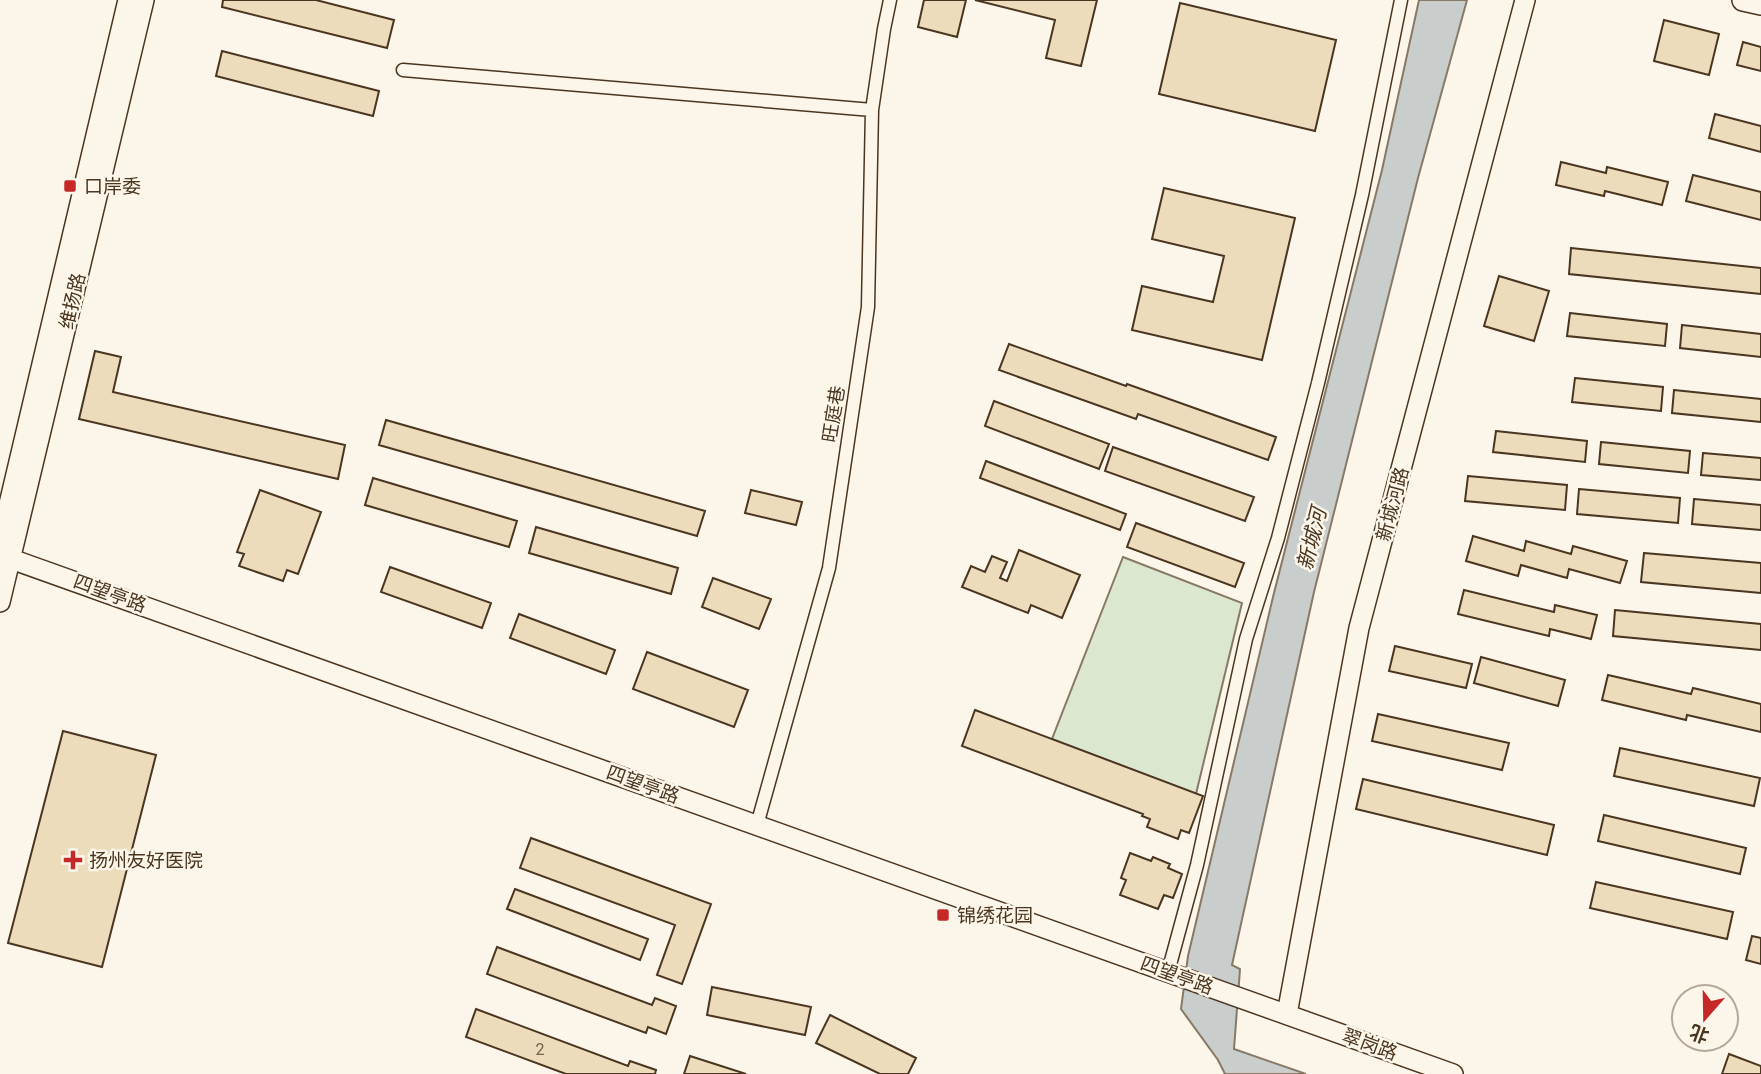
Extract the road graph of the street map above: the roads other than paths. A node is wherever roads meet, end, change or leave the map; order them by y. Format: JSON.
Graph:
{"nodes":[{"id":1,"x":128,"y":0,"type":"edge"},
{"id":2,"x":144,"y":0,"type":"edge"},
{"id":3,"x":890,"y":0,"type":"edge"},
{"id":4,"x":1402,"y":0,"type":"edge"},
{"id":5,"x":1525,"y":0,"type":"edge"},
{"id":6,"x":1743,"y":0,"type":"edge"},
{"id":7,"x":1761,"y":4,"type":"edge"},
{"id":8,"x":403,"y":70,"type":"dead end"},
{"id":9,"x":872,"y":110,"type":"junction"},
{"id":10,"x":4,"y":552,"type":"edge"},
{"id":11,"x":0,"y":602,"type":"edge"},
{"id":12,"x":757,"y":825,"type":"junction"},
{"id":13,"x":1176,"y":975,"type":"junction"},
{"id":14,"x":1287,"y":1014,"type":"junction"},
{"id":15,"x":1454,"y":1074,"type":"edge"}],
"edges":[{"from":1,"to":10,"type":"street","name":"维扬路"},
{"from":2,"to":10,"type":"street","name":"维扬路"},
{"from":3,"to":9,"type":"street","name":"旺庭巷"},
{"from":4,"to":13,"type":"street"},
{"from":5,"to":14,"type":"street","name":"新城河路"},
{"from":6,"to":7,"type":"main road"},
{"from":8,"to":9,"type":"street"},
{"from":9,"to":12,"type":"street","name":"旺庭巷"},
{"from":10,"to":11,"type":"street","name":"维扬路"},
{"from":10,"to":12,"type":"street","name":"四望亭路"},
{"from":12,"to":13,"type":"street","name":"四望亭路"},
{"from":13,"to":14,"type":"street","name":"四望亭路"},
{"from":14,"to":15,"type":"street","name":"翠岗路"}]}
